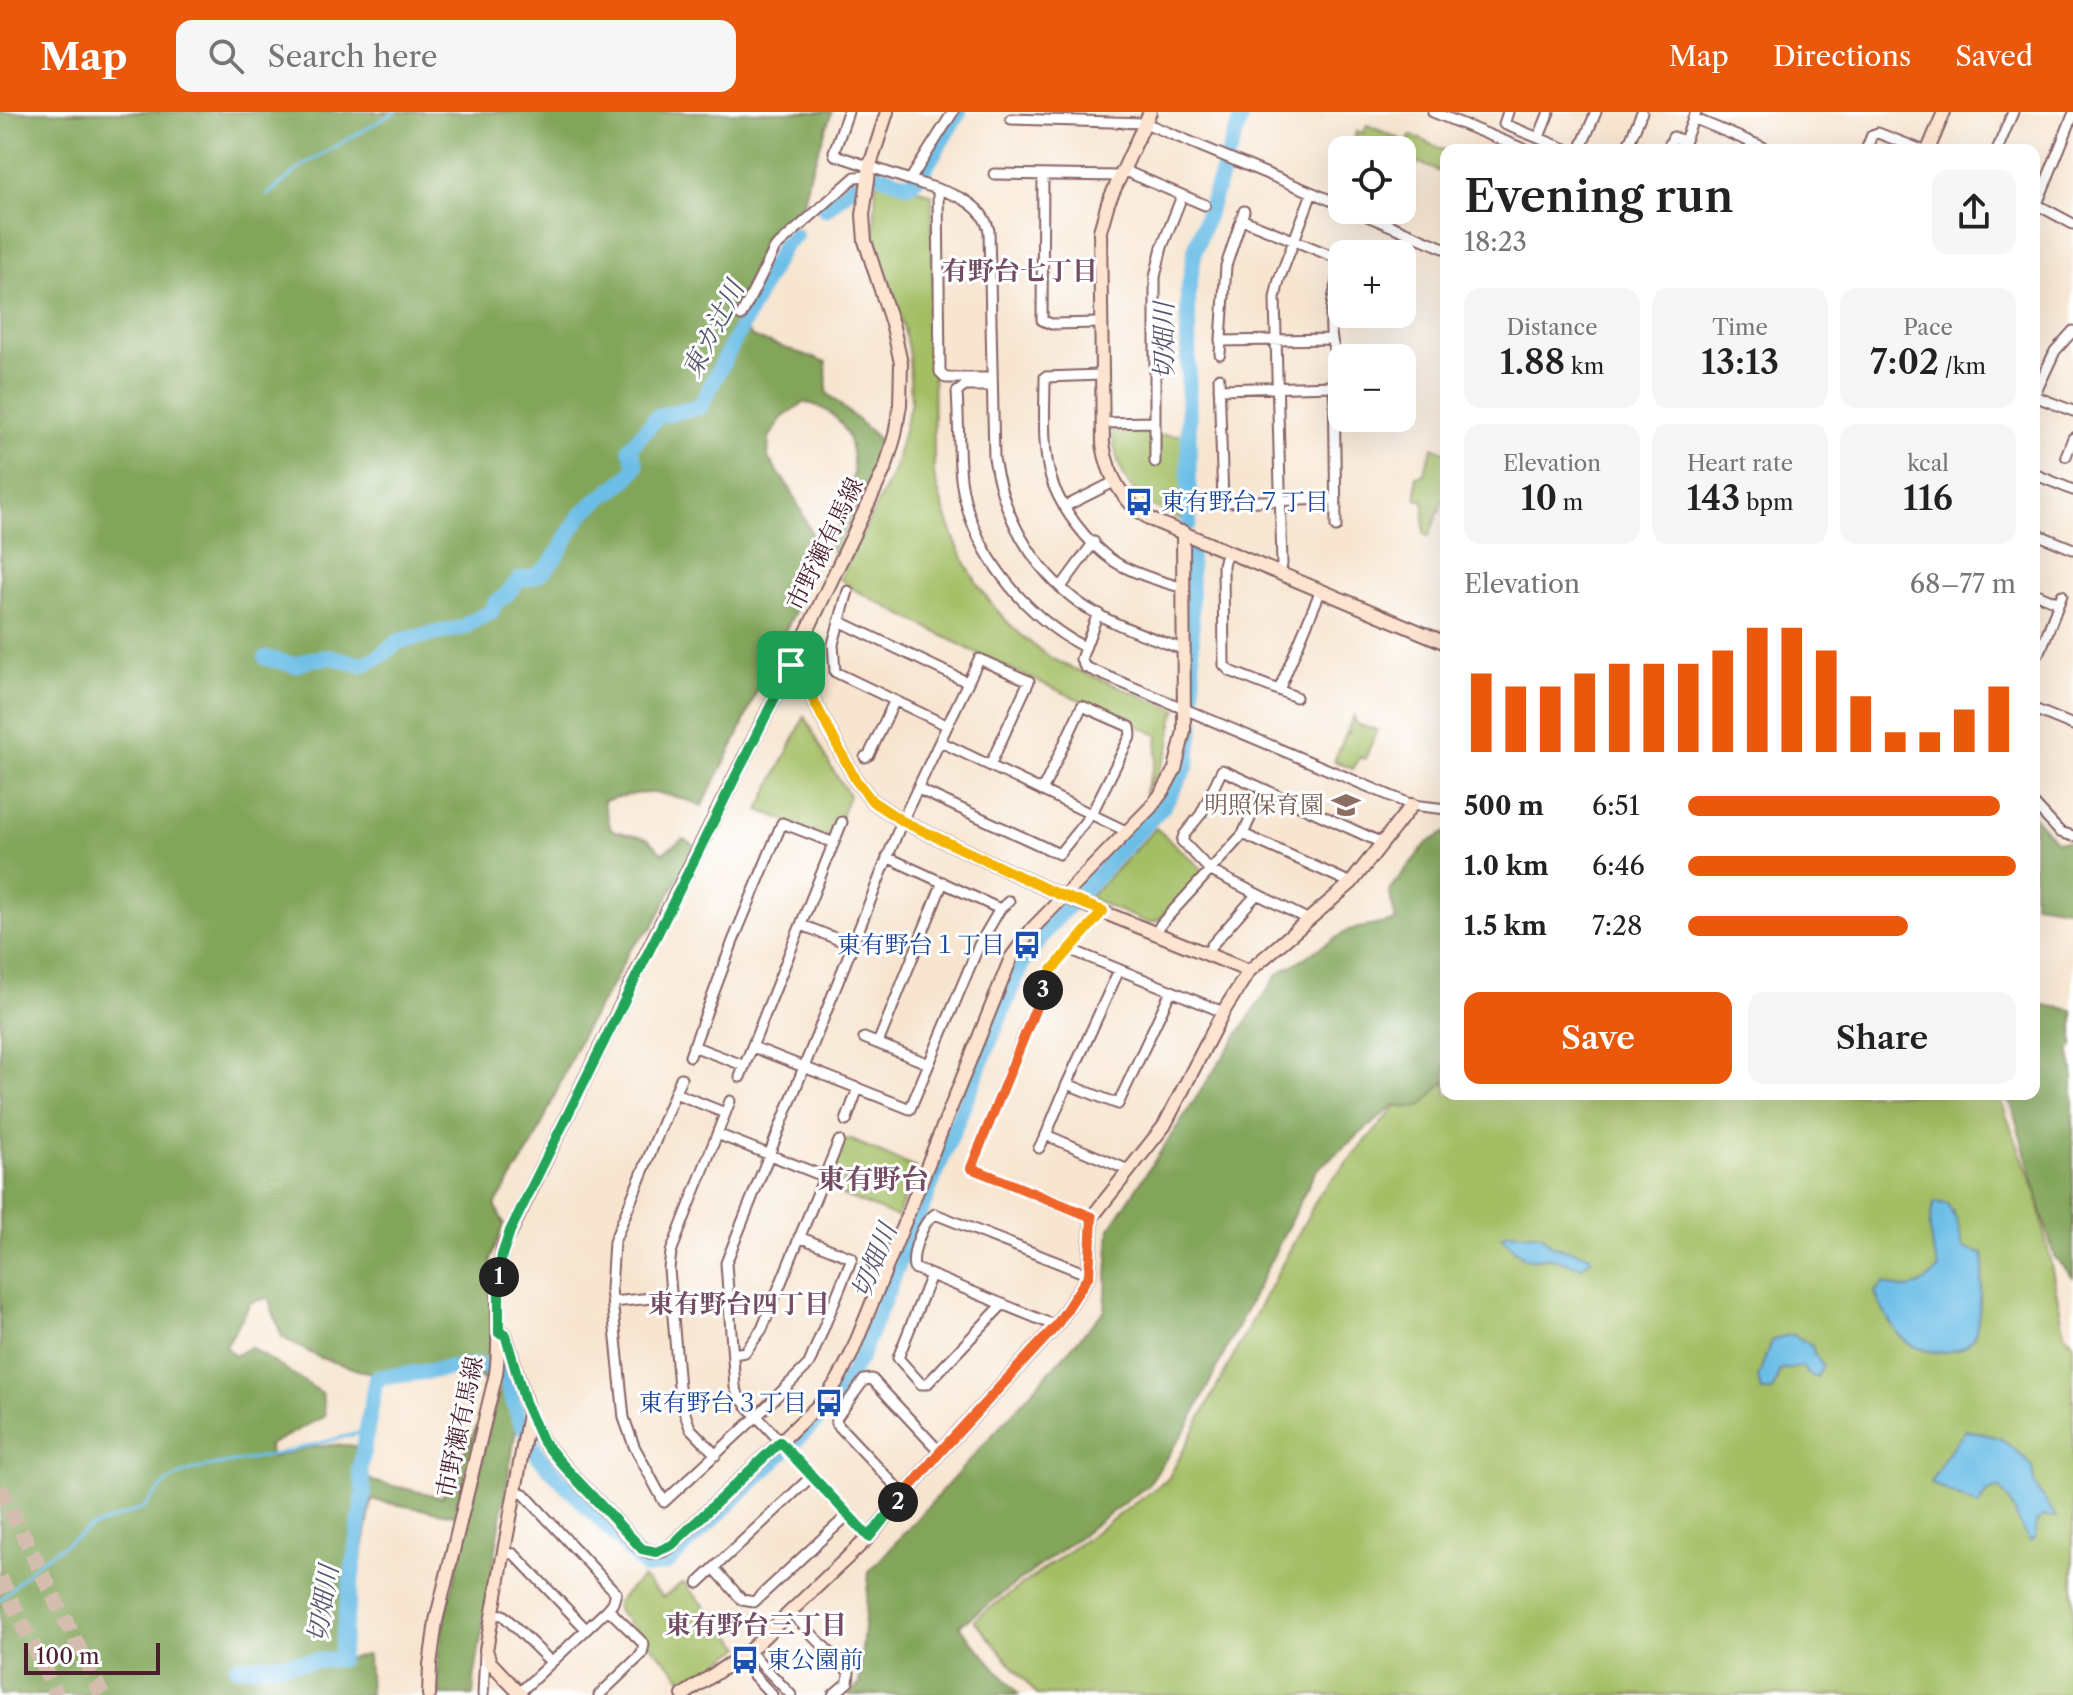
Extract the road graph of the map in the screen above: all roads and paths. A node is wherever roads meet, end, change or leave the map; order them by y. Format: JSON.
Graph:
{"nodes":[{"id":1,"x":848,"y":112,"type":"edge"},
{"id":2,"x":887,"y":112,"type":"edge"},
{"id":3,"x":953,"y":112,"type":"edge"},
{"id":4,"x":1433,"y":112,"type":"edge"},
{"id":5,"x":1508,"y":112,"type":"edge"},
{"id":6,"x":1549,"y":112,"type":"edge"},
{"id":7,"x":1596,"y":112,"type":"edge"},
{"id":8,"x":1642,"y":112,"type":"edge"},
{"id":9,"x":1944,"y":112,"type":"edge"},
{"id":10,"x":2013,"y":112,"type":"edge"},
{"id":11,"x":1695,"y":115,"type":"edge"},
{"id":12,"x":2073,"y":115,"type":"edge"},
{"id":13,"x":1029,"y":116,"type":"edge"},
{"id":14,"x":1147,"y":118,"type":"edge"},
{"id":15,"x":1011,"y":119,"type":"dead end"},
{"id":16,"x":1539,"y":137,"type":"junction"},
{"id":17,"x":1511,"y":144,"type":"edge"},
{"id":18,"x":1555,"y":144,"type":"edge"},
{"id":19,"x":1583,"y":144,"type":"edge"},
{"id":20,"x":1629,"y":144,"type":"edge"},
{"id":21,"x":1682,"y":144,"type":"edge"},
{"id":22,"x":1757,"y":144,"type":"edge"},
{"id":23,"x":1868,"y":144,"type":"edge"},
{"id":24,"x":1908,"y":144,"type":"edge"},
{"id":25,"x":1928,"y":144,"type":"edge"},
{"id":26,"x":2000,"y":144,"type":"edge"},
{"id":27,"x":868,"y":171,"type":"junction"},
{"id":28,"x":1122,"y":173,"type":"junction"},
{"id":29,"x":994,"y":174,"type":"dead end"},
{"id":30,"x":1043,"y":175,"type":"junction"},
{"id":31,"x":910,"y":180,"type":"junction"},
{"id":32,"x":938,"y":190,"type":"junction"},
{"id":33,"x":1312,"y":193,"type":"junction"},
{"id":34,"x":2040,"y":194,"type":"edge"},
{"id":35,"x":1182,"y":196,"type":"junction"},
{"id":36,"x":1328,"y":199,"type":"edge"},
{"id":37,"x":1205,"y":205,"type":"dead end"},
{"id":38,"x":2040,"y":206,"type":"edge"},
{"id":39,"x":1386,"y":224,"type":"edge"},
{"id":40,"x":2073,"y":224,"type":"edge"},
{"id":41,"x":1293,"y":240,"type":"junction"},
{"id":42,"x":1440,"y":246,"type":"edge"},
{"id":43,"x":1328,"y":250,"type":"edge"},
{"id":44,"x":741,"y":316,"type":"dead end"},
{"id":45,"x":1100,"y":323,"type":"junction"},
{"id":46,"x":1334,"y":328,"type":"edge"},
{"id":47,"x":2073,"y":331,"type":"edge"},
{"id":48,"x":1276,"y":340,"type":"junction"},
{"id":49,"x":1220,"y":341,"type":"junction"},
{"id":50,"x":1220,"y":354,"type":"dead end"},
{"id":51,"x":1101,"y":375,"type":"junction"},
{"id":52,"x":1219,"y":378,"type":"dead end"},
{"id":53,"x":992,"y":382,"type":"junction"},
{"id":54,"x":2040,"y":383,"type":"edge"},
{"id":55,"x":1277,"y":387,"type":"junction"},
{"id":56,"x":1219,"y":389,"type":"junction"},
{"id":57,"x":2040,"y":398,"type":"edge"},
{"id":58,"x":2073,"y":411,"type":"edge"},
{"id":59,"x":1155,"y":422,"type":"junction"},
{"id":60,"x":1102,"y":423,"type":"junction"},
{"id":61,"x":2073,"y":438,"type":"edge"},
{"id":62,"x":2066,"y":456,"type":"dead end"},
{"id":63,"x":1155,"y":462,"type":"dead end"},
{"id":64,"x":2040,"y":476,"type":"edge"},
{"id":65,"x":1114,"y":482,"type":"junction"},
{"id":66,"x":2073,"y":490,"type":"edge"},
{"id":67,"x":1336,"y":499,"type":"junction"},
{"id":68,"x":1280,"y":500,"type":"junction"},
{"id":69,"x":1064,"y":507,"type":"junction"},
{"id":70,"x":1336,"y":527,"type":"dead end"},
{"id":71,"x":1183,"y":532,"type":"junction"},
{"id":72,"x":2040,"y":535,"type":"edge"},
{"id":73,"x":1094,"y":542,"type":"junction"},
{"id":74,"x":2073,"y":549,"type":"edge"},
{"id":75,"x":1227,"y":550,"type":"junction"},
{"id":76,"x":1280,"y":573,"type":"junction"},
{"id":77,"x":1061,"y":587,"type":"junction"},
{"id":78,"x":1184,"y":588,"type":"junction"},
{"id":79,"x":1321,"y":590,"type":"junction"},
{"id":80,"x":848,"y":591,"type":"dead end"},
{"id":81,"x":2040,"y":594,"type":"edge"},
{"id":82,"x":1098,"y":613,"type":"junction"},
{"id":83,"x":839,"y":621,"type":"junction"},
{"id":84,"x":1440,"y":640,"type":"edge"},
{"id":85,"x":1084,"y":647,"type":"junction"},
{"id":86,"x":1185,"y":650,"type":"junction"},
{"id":87,"x":2041,"y":653,"type":"edge"},
{"id":88,"x":791,"y":665,"type":"junction"},
{"id":89,"x":967,"y":682,"type":"junction"},
{"id":90,"x":1279,"y":690,"type":"junction"},
{"id":91,"x":1296,"y":697,"type":"dead end"},
{"id":92,"x":894,"y":702,"type":"junction"},
{"id":93,"x":1186,"y":708,"type":"junction"},
{"id":94,"x":2040,"y":711,"type":"edge"},
{"id":95,"x":946,"y":725,"type":"junction"},
{"id":96,"x":2073,"y":725,"type":"edge"},
{"id":97,"x":941,"y":742,"type":"junction"},
{"id":98,"x":865,"y":757,"type":"dead end"},
{"id":99,"x":990,"y":765,"type":"junction"},
{"id":100,"x":918,"y":789,"type":"junction"},
{"id":101,"x":1263,"y":790,"type":"junction"},
{"id":102,"x":1042,"y":791,"type":"junction"},
{"id":103,"x":1412,"y":805,"type":"junction"},
{"id":104,"x":1440,"y":808,"type":"edge"},
{"id":105,"x":2040,"y":810,"type":"edge"},
{"id":106,"x":1092,"y":813,"type":"junction"},
{"id":107,"x":902,"y":821,"type":"junction"},
{"id":108,"x":842,"y":822,"type":"dead end"},
{"id":109,"x":1128,"y":832,"type":"junction"},
{"id":110,"x":1243,"y":834,"type":"junction"},
{"id":111,"x":2073,"y":836,"type":"edge"},
{"id":112,"x":834,"y":843,"type":"junction"},
{"id":113,"x":1382,"y":843,"type":"junction"},
{"id":114,"x":887,"y":857,"type":"junction"},
{"id":115,"x":1211,"y":871,"type":"junction"},
{"id":116,"x":943,"y":882,"type":"junction"},
{"id":117,"x":1351,"y":883,"type":"junction"},
{"id":118,"x":1257,"y":894,"type":"junction"},
{"id":119,"x":1064,"y":896,"type":"junction"},
{"id":120,"x":1009,"y":901,"type":"dead end"},
{"id":121,"x":1000,"y":909,"type":"junction"},
{"id":122,"x":1103,"y":911,"type":"junction"},
{"id":123,"x":1309,"y":920,"type":"junction"},
{"id":124,"x":802,"y":925,"type":"junction"},
{"id":125,"x":1156,"y":933,"type":"junction"},
{"id":126,"x":852,"y":945,"type":"junction"},
{"id":127,"x":1069,"y":949,"type":"junction"},
{"id":128,"x":1207,"y":954,"type":"junction"},
{"id":129,"x":1119,"y":970,"type":"junction"},
{"id":130,"x":1249,"y":971,"type":"junction"},
{"id":131,"x":1171,"y":991,"type":"junction"},
{"id":132,"x":1223,"y":1012,"type":"junction"},
{"id":133,"x":864,"y":1038,"type":"dead end"},
{"id":134,"x":878,"y":1043,"type":"junction"},
{"id":135,"x":693,"y":1046,"type":"junction"},
{"id":136,"x":753,"y":1047,"type":"junction"},
{"id":137,"x":690,"y":1056,"type":"dead end"},
{"id":138,"x":929,"y":1064,"type":"junction"},
{"id":139,"x":745,"y":1066,"type":"junction"},
{"id":140,"x":804,"y":1066,"type":"junction"},
{"id":141,"x":740,"y":1077,"type":"dead end"},
{"id":142,"x":681,"y":1078,"type":"dead end"},
{"id":143,"x":1067,"y":1084,"type":"junction"},
{"id":144,"x":858,"y":1088,"type":"junction"},
{"id":145,"x":675,"y":1093,"type":"junction"},
{"id":146,"x":730,"y":1101,"type":"dead end"},
{"id":147,"x":725,"y":1113,"type":"junction"},
{"id":148,"x":846,"y":1121,"type":"dead end"},
{"id":149,"x":717,"y":1134,"type":"junction"},
{"id":150,"x":1046,"y":1135,"type":"junction"},
{"id":151,"x":839,"y":1141,"type":"dead end"},
{"id":152,"x":1039,"y":1148,"type":"dead end"},
{"id":153,"x":769,"y":1155,"type":"junction"},
{"id":154,"x":1128,"y":1170,"type":"junction"},
{"id":155,"x":823,"y":1176,"type":"junction"},
{"id":156,"x":1092,"y":1217,"type":"junction"},
{"id":157,"x":799,"y":1237,"type":"junction"},
{"id":158,"x":931,"y":1275,"type":"junction"},
{"id":159,"x":1089,"y":1275,"type":"junction"},
{"id":160,"x":671,"y":1296,"type":"junction"},
{"id":161,"x":613,"y":1302,"type":"junction"},
{"id":162,"x":1003,"y":1304,"type":"junction"},
{"id":163,"x":1056,"y":1326,"type":"junction"},
{"id":164,"x":499,"y":1333,"type":"junction"},
{"id":165,"x":733,"y":1354,"type":"junction"},
{"id":166,"x":529,"y":1415,"type":"junction"},
{"id":167,"x":756,"y":1417,"type":"junction"},
{"id":168,"x":780,"y":1442,"type":"junction"},
{"id":169,"x":940,"y":1452,"type":"junction"},
{"id":170,"x":716,"y":1455,"type":"junction"},
{"id":171,"x":812,"y":1476,"type":"junction"},
{"id":172,"x":515,"y":1491,"type":"junction"},
{"id":173,"x":904,"y":1495,"type":"junction"},
{"id":174,"x":849,"y":1514,"type":"junction"},
{"id":175,"x":869,"y":1537,"type":"junction"},
{"id":176,"x":504,"y":1553,"type":"junction"},
{"id":177,"x":714,"y":1568,"type":"junction"},
{"id":178,"x":698,"y":1583,"type":"dead end"},
{"id":179,"x":608,"y":1609,"type":"junction"},
{"id":180,"x":791,"y":1613,"type":"junction"},
{"id":181,"x":492,"y":1614,"type":"junction"},
{"id":182,"x":586,"y":1629,"type":"junction"},
{"id":183,"x":486,"y":1650,"type":"junction"},
{"id":184,"x":744,"y":1654,"type":"junction"},
{"id":185,"x":551,"y":1662,"type":"junction"},
{"id":186,"x":689,"y":1693,"type":"edge"},
{"id":187,"x":520,"y":1694,"type":"edge"},
{"id":188,"x":429,"y":1695,"type":"edge"},
{"id":189,"x":483,"y":1695,"type":"edge"},
{"id":190,"x":599,"y":1695,"type":"edge"},
{"id":191,"x":772,"y":1695,"type":"edge"},
{"id":192,"x":791,"y":1695,"type":"edge"},
{"id":193,"x":833,"y":1695,"type":"edge"}],
"edges":[{"from":1,"to":27,"type":"street"},
{"from":2,"to":27,"type":"street","name":"市野瀬有馬線"},
{"from":3,"to":31,"type":"street"},
{"from":4,"to":17,"type":"street"},
{"from":5,"to":16,"type":"street"},
{"from":6,"to":16,"type":"street"},
{"from":7,"to":19,"type":"street"},
{"from":8,"to":20,"type":"street"},
{"from":9,"to":25,"type":"street"},
{"from":10,"to":26,"type":"street"},
{"from":11,"to":21,"type":"street"},
{"from":11,"to":22,"type":"street"},
{"from":12,"to":34,"type":"street"},
{"from":13,"to":14,"type":"street"},
{"from":13,"to":15,"type":"street"},
{"from":14,"to":28,"type":"street"},
{"from":14,"to":33,"type":"street"},
{"from":16,"to":18,"type":"street"},
{"from":23,"to":24,"type":"street"},
{"from":27,"to":31,"type":"street"},
{"from":27,"to":44,"type":"street"},
{"from":27,"to":88,"type":"street","name":"市野瀬有馬線"},
{"from":28,"to":30,"type":"street"},
{"from":28,"to":35,"type":"street"},
{"from":28,"to":45,"type":"street"},
{"from":29,"to":30,"type":"street"},
{"from":30,"to":45,"type":"street"},
{"from":31,"to":32,"type":"street"},
{"from":32,"to":53,"type":"street"},
{"from":32,"to":53,"type":"street"},
{"from":33,"to":36,"type":"street"},
{"from":33,"to":41,"type":"street"},
{"from":35,"to":37,"type":"street"},
{"from":35,"to":59,"type":"street"},
{"from":38,"to":40,"type":"street"},
{"from":39,"to":42,"type":"street"},
{"from":41,"to":43,"type":"street"},
{"from":41,"to":48,"type":"street"},
{"from":41,"to":49,"type":"street"},
{"from":45,"to":51,"type":"street"},
{"from":46,"to":48,"type":"street"},
{"from":47,"to":54,"type":"street"},
{"from":48,"to":49,"type":"street"},
{"from":48,"to":55,"type":"street"},
{"from":49,"to":50,"type":"street"},
{"from":51,"to":60,"type":"street"},
{"from":51,"to":69,"type":"street"},
{"from":52,"to":56,"type":"street"},
{"from":53,"to":77,"type":"street"},
{"from":53,"to":85,"type":"street"},
{"from":55,"to":56,"type":"street"},
{"from":55,"to":67,"type":"street"},
{"from":55,"to":68,"type":"street"},
{"from":56,"to":68,"type":"street"},
{"from":57,"to":58,"type":"street"},
{"from":59,"to":60,"type":"street"},
{"from":59,"to":63,"type":"street"},
{"from":60,"to":65,"type":"street"},
{"from":61,"to":62,"type":"street"},
{"from":64,"to":66,"type":"street"},
{"from":65,"to":69,"type":"street"},
{"from":65,"to":71,"type":"street"},
{"from":67,"to":68,"type":"street"},
{"from":67,"to":70,"type":"street"},
{"from":68,"to":76,"type":"street"},
{"from":69,"to":73,"type":"street"},
{"from":71,"to":75,"type":"street"},
{"from":71,"to":78,"type":"street"},
{"from":72,"to":74,"type":"street"},
{"from":73,"to":77,"type":"street"},
{"from":73,"to":78,"type":"street"},
{"from":75,"to":76,"type":"street"},
{"from":75,"to":90,"type":"street"},
{"from":76,"to":79,"type":"street"},
{"from":77,"to":82,"type":"street"},
{"from":78,"to":86,"type":"street"},
{"from":79,"to":84,"type":"street"},
{"from":79,"to":90,"type":"street"},
{"from":80,"to":83,"type":"street"},
{"from":81,"to":87,"type":"street"},
{"from":82,"to":85,"type":"street"},
{"from":82,"to":86,"type":"street"},
{"from":83,"to":89,"type":"street"},
{"from":83,"to":92,"type":"street"},
{"from":85,"to":93,"type":"street"},
{"from":86,"to":93,"type":"street"},
{"from":88,"to":107,"type":"street"},
{"from":88,"to":164,"type":"street","name":"市野瀬有馬線"},
{"from":89,"to":95,"type":"street"},
{"from":89,"to":99,"type":"street"},
{"from":90,"to":91,"type":"street"},
{"from":92,"to":95,"type":"street"},
{"from":92,"to":98,"type":"street"},
{"from":93,"to":103,"type":"street"},
{"from":93,"to":109,"type":"street"},
{"from":94,"to":96,"type":"street"},
{"from":95,"to":97,"type":"street"},
{"from":97,"to":99,"type":"street"},
{"from":97,"to":100,"type":"street"},
{"from":99,"to":102,"type":"street"},
{"from":100,"to":106,"type":"street"},
{"from":100,"to":107,"type":"street"},
{"from":101,"to":110,"type":"street"},
{"from":101,"to":113,"type":"street"},
{"from":101,"to":115,"type":"street"},
{"from":102,"to":106,"type":"street"},
{"from":102,"to":106,"type":"street"},
{"from":103,"to":104,"type":"street"},
{"from":103,"to":113,"type":"street"},
{"from":105,"to":111,"type":"street"},
{"from":106,"to":109,"type":"street"},
{"from":107,"to":114,"type":"street"},
{"from":107,"to":119,"type":"street"},
{"from":108,"to":112,"type":"street"},
{"from":109,"to":119,"type":"street"},
{"from":110,"to":115,"type":"street"},
{"from":110,"to":117,"type":"street"},
{"from":112,"to":124,"type":"street"},
{"from":112,"to":135,"type":"street"},
{"from":113,"to":117,"type":"street"},
{"from":114,"to":116,"type":"street"},
{"from":114,"to":126,"type":"street"},
{"from":115,"to":118,"type":"street"},
{"from":115,"to":125,"type":"street"},
{"from":116,"to":121,"type":"street"},
{"from":116,"to":134,"type":"street"},
{"from":117,"to":123,"type":"street"},
{"from":118,"to":123,"type":"street"},
{"from":118,"to":128,"type":"street"},
{"from":119,"to":122,"type":"street"},
{"from":119,"to":168,"type":"street"},
{"from":120,"to":121,"type":"street"},
{"from":121,"to":138,"type":"street"},
{"from":122,"to":125,"type":"street"},
{"from":122,"to":127,"type":"street"},
{"from":123,"to":130,"type":"street"},
{"from":124,"to":126,"type":"street"},
{"from":124,"to":136,"type":"street"},
{"from":125,"to":128,"type":"street"},
{"from":126,"to":140,"type":"street"},
{"from":127,"to":129,"type":"street"},
{"from":127,"to":156,"type":"street"},
{"from":128,"to":130,"type":"street"},
{"from":129,"to":131,"type":"street"},
{"from":129,"to":143,"type":"street"},
{"from":130,"to":132,"type":"street"},
{"from":131,"to":132,"type":"street"},
{"from":131,"to":143,"type":"street"},
{"from":132,"to":154,"type":"street"},
{"from":133,"to":134,"type":"street"},
{"from":134,"to":138,"type":"street"},
{"from":135,"to":137,"type":"street"},
{"from":135,"to":139,"type":"street"},
{"from":136,"to":139,"type":"street"},
{"from":136,"to":140,"type":"street"},
{"from":138,"to":144,"type":"street"},
{"from":139,"to":141,"type":"street"},
{"from":140,"to":144,"type":"street"},
{"from":140,"to":153,"type":"street"},
{"from":142,"to":145,"type":"street"},
{"from":143,"to":150,"type":"street"},
{"from":144,"to":148,"type":"street"},
{"from":145,"to":147,"type":"street"},
{"from":145,"to":161,"type":"street"},
{"from":146,"to":147,"type":"street"},
{"from":147,"to":149,"type":"street"},
{"from":149,"to":153,"type":"street"},
{"from":149,"to":160,"type":"street"},
{"from":150,"to":152,"type":"street"},
{"from":150,"to":154,"type":"street"},
{"from":151,"to":155,"type":"street"},
{"from":153,"to":155,"type":"street"},
{"from":153,"to":165,"type":"street"},
{"from":154,"to":156,"type":"street"},
{"from":155,"to":157,"type":"street"},
{"from":156,"to":159,"type":"street"},
{"from":157,"to":165,"type":"street"},
{"from":157,"to":167,"type":"street"},
{"from":158,"to":159,"type":"street"},
{"from":158,"to":162,"type":"street"},
{"from":158,"to":162,"type":"street"},
{"from":159,"to":163,"type":"street"},
{"from":160,"to":161,"type":"street"},
{"from":160,"to":170,"type":"street"},
{"from":161,"to":170,"type":"street"},
{"from":162,"to":163,"type":"street"},
{"from":163,"to":169,"type":"street"},
{"from":164,"to":166,"type":"street"},
{"from":164,"to":188,"type":"street","name":"市野瀬有馬線"},
{"from":165,"to":167,"type":"street"},
{"from":166,"to":168,"type":"street"},
{"from":166,"to":172,"type":"street"},
{"from":167,"to":168,"type":"street"},
{"from":167,"to":170,"type":"street"},
{"from":168,"to":171,"type":"street"},
{"from":169,"to":173,"type":"street"},
{"from":169,"to":173,"type":"street"},
{"from":171,"to":174,"type":"street"},
{"from":171,"to":177,"type":"street"},
{"from":172,"to":176,"type":"street"},
{"from":172,"to":179,"type":"street"},
{"from":173,"to":175,"type":"street"},
{"from":174,"to":175,"type":"street"},
{"from":174,"to":177,"type":"street"},
{"from":175,"to":180,"type":"street"},
{"from":176,"to":181,"type":"street"},
{"from":176,"to":182,"type":"street"},
{"from":177,"to":178,"type":"street"},
{"from":179,"to":182,"type":"street"},
{"from":179,"to":190,"type":"street"},
{"from":180,"to":184,"type":"street"},
{"from":180,"to":193,"type":"street"},
{"from":181,"to":183,"type":"street"},
{"from":181,"to":185,"type":"street"},
{"from":182,"to":185,"type":"street"},
{"from":183,"to":187,"type":"street"},
{"from":183,"to":189,"type":"street"},
{"from":184,"to":186,"type":"street"},
{"from":184,"to":191,"type":"street"},
{"from":184,"to":192,"type":"street"},
{"from":185,"to":187,"type":"street"}]}
